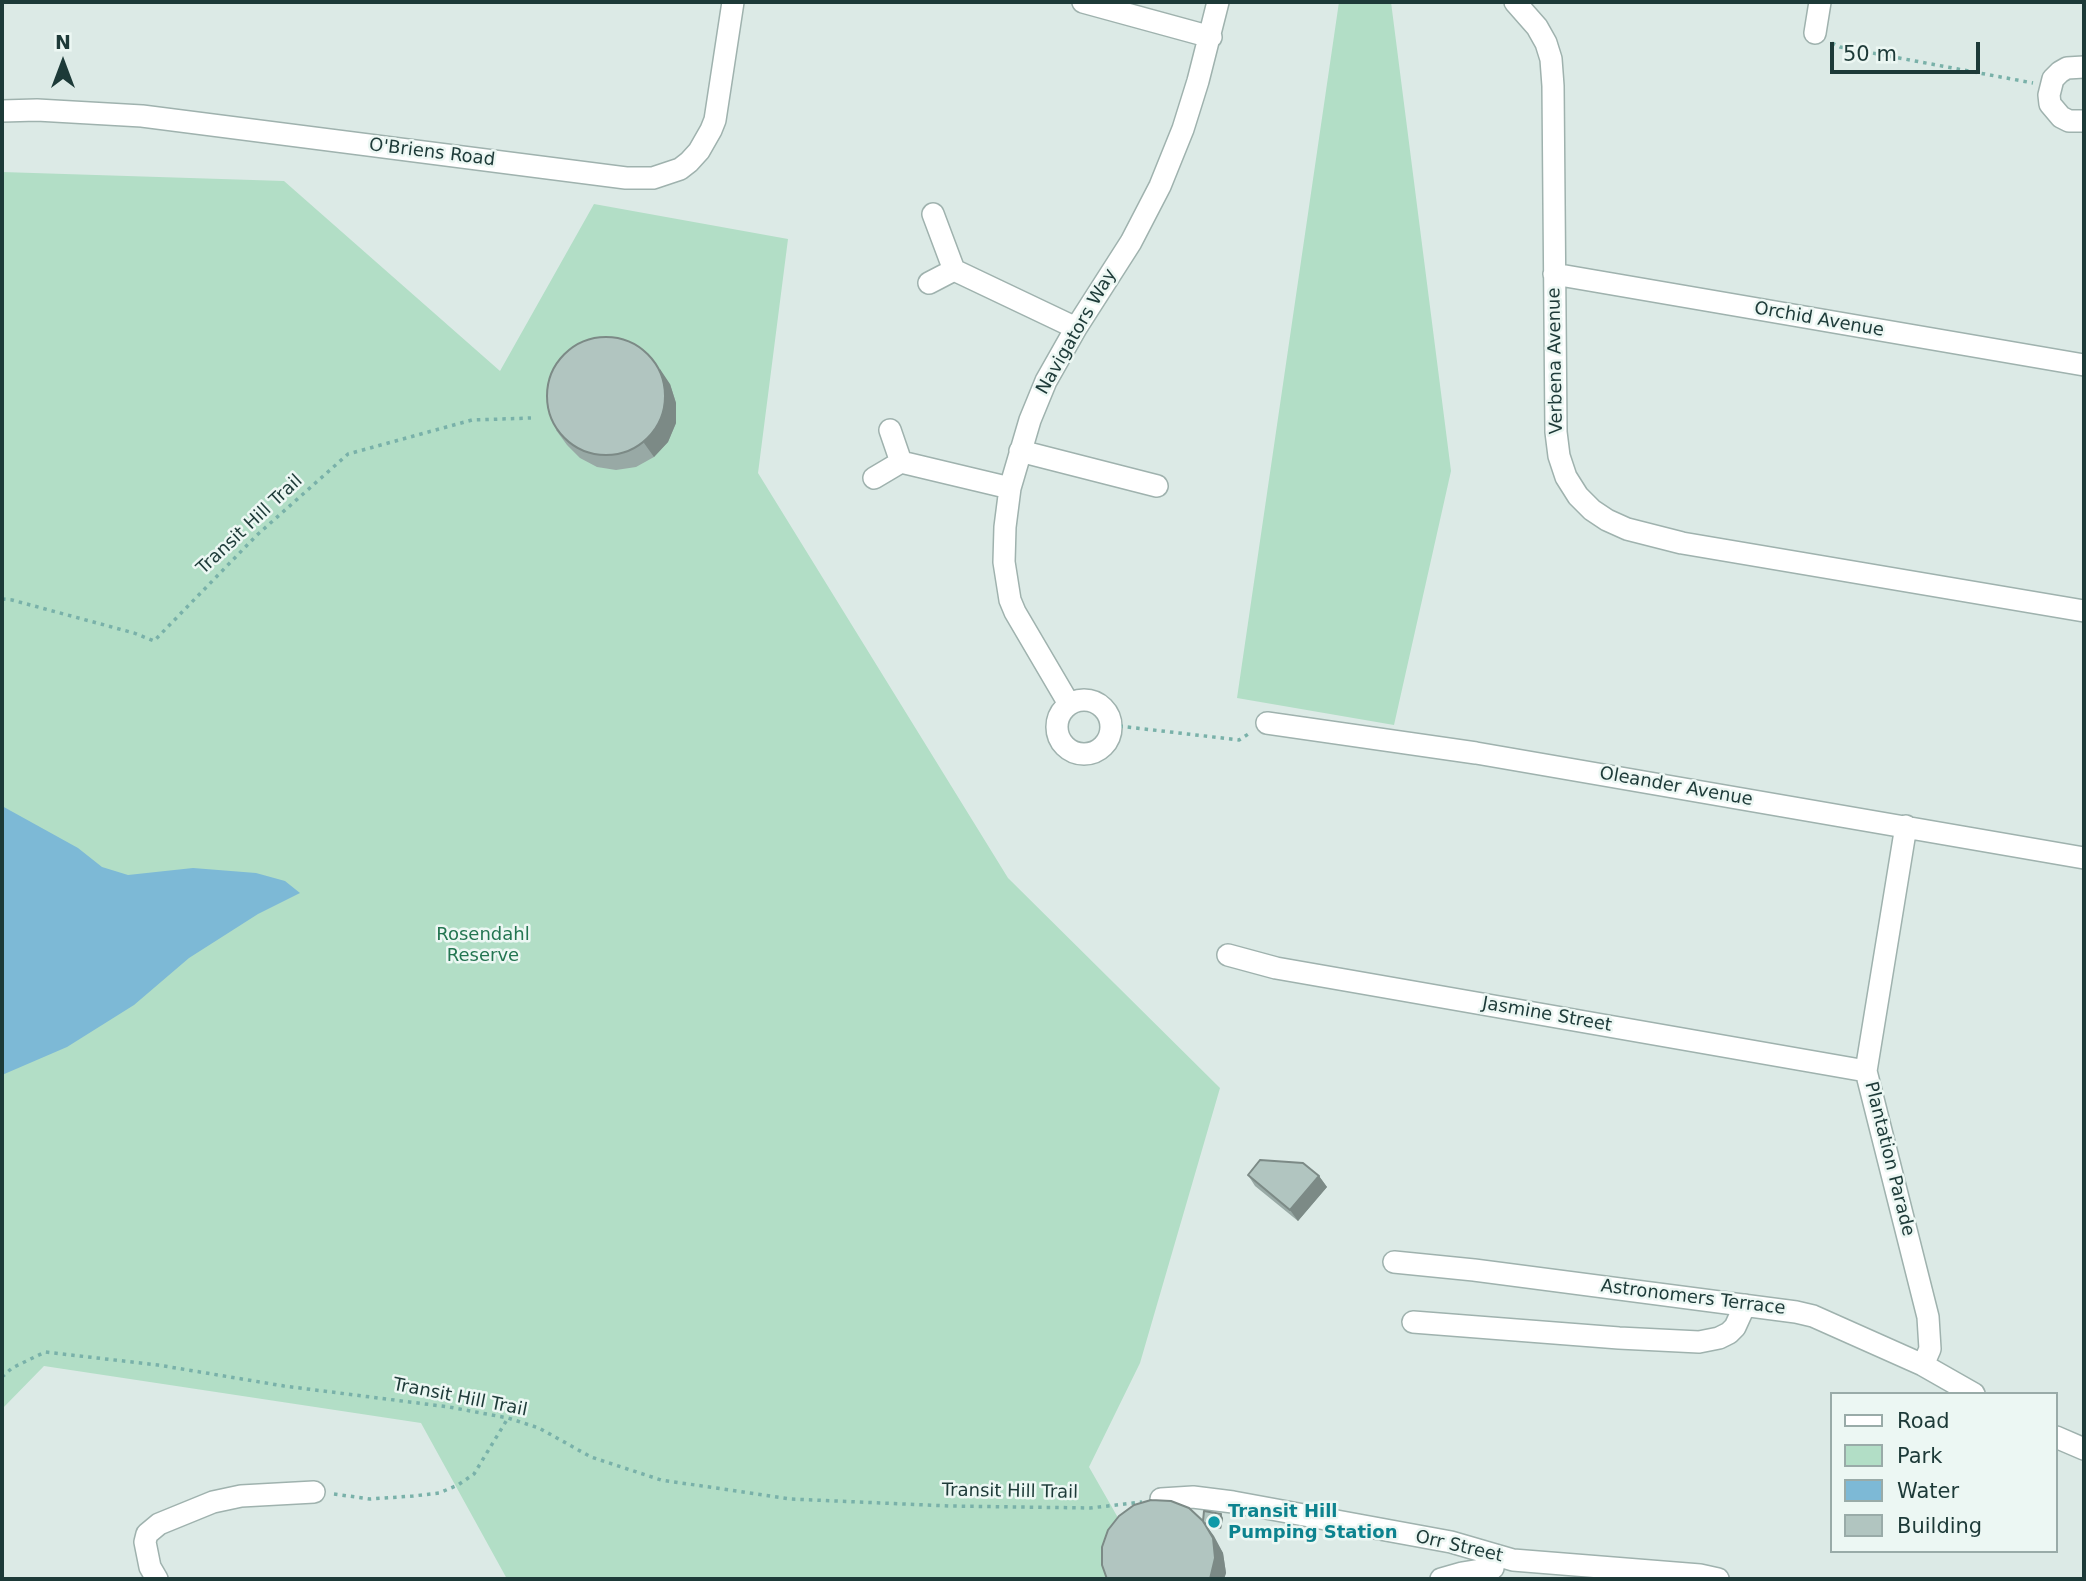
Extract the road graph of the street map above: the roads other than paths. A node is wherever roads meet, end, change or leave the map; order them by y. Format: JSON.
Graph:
{"nodes":[{"id":1,"x":733,"y":2,"type":"edge"},
{"id":2,"x":1083,"y":2,"type":"edge"},
{"id":3,"x":1218,"y":2,"type":"edge"},
{"id":4,"x":1515,"y":2,"type":"edge"},
{"id":5,"x":1820,"y":2,"type":"edge"},
{"id":6,"x":1815,"y":33,"type":"road end"},
{"id":7,"x":1211,"y":37,"type":"junction"},
{"id":8,"x":2084,"y":67,"type":"edge"},
{"id":9,"x":2,"y":111,"type":"edge"},
{"id":10,"x":2084,"y":121,"type":"edge"},
{"id":11,"x":933,"y":214,"type":"dead end"},
{"id":12,"x":954,"y":270,"type":"junction"},
{"id":13,"x":1554,"y":274,"type":"junction"},
{"id":14,"x":929,"y":283,"type":"dead end"},
{"id":15,"x":1076,"y":328,"type":"junction"},
{"id":16,"x":2084,"y":365,"type":"edge"},
{"id":17,"x":890,"y":430,"type":"dead end"},
{"id":18,"x":1020,"y":451,"type":"junction"},
{"id":19,"x":901,"y":462,"type":"junction"},
{"id":20,"x":874,"y":478,"type":"dead end"},
{"id":21,"x":1157,"y":486,"type":"dead end"},
{"id":22,"x":1010,"y":488,"type":"junction"},
{"id":23,"x":2084,"y":611,"type":"edge"},
{"id":24,"x":1069,"y":704,"type":"junction"},
{"id":25,"x":1267,"y":723,"type":"road end"},
{"id":26,"x":1906,"y":826,"type":"junction"},
{"id":27,"x":2084,"y":858,"type":"edge"},
{"id":28,"x":1228,"y":955,"type":"dead end"},
{"id":29,"x":1866,"y":1070,"type":"junction"},
{"id":30,"x":1394,"y":1262,"type":"dead end"},
{"id":31,"x":1745,"y":1305,"type":"junction"},
{"id":32,"x":1413,"y":1322,"type":"dead end"},
{"id":33,"x":1923,"y":1365,"type":"junction"},
{"id":34,"x":1970,"y":1392,"type":"edge"},
{"id":35,"x":2058,"y":1438,"type":"edge"},
{"id":36,"x":2084,"y":1449,"type":"edge"},
{"id":37,"x":314,"y":1492,"type":"road end"},
{"id":38,"x":1161,"y":1499,"type":"edge"},
{"id":39,"x":1490,"y":1567,"type":"edge"},
{"id":40,"x":157,"y":1579,"type":"edge"},
{"id":41,"x":1441,"y":1579,"type":"edge"},
{"id":42,"x":1718,"y":1579,"type":"edge"}],
"edges":[{"from":1,"to":9,"type":"street","name":"O'Briens Road"},
{"from":2,"to":7,"type":"street"},
{"from":3,"to":7,"type":"street","name":"Navigators Way"},
{"from":4,"to":13,"type":"street","name":"Verbena Avenue"},
{"from":5,"to":6,"type":"street"},
{"from":7,"to":15,"type":"street","name":"Navigators Way"},
{"from":8,"to":10,"type":"street"},
{"from":11,"to":12,"type":"street"},
{"from":12,"to":14,"type":"street"},
{"from":12,"to":15,"type":"street"},
{"from":13,"to":16,"type":"street","name":"Orchid Avenue"},
{"from":13,"to":23,"type":"street","name":"Verbena Avenue"},
{"from":15,"to":18,"type":"street","name":"Navigators Way"},
{"from":17,"to":19,"type":"street"},
{"from":18,"to":21,"type":"street"},
{"from":18,"to":22,"type":"street","name":"Navigators Way"},
{"from":19,"to":20,"type":"street"},
{"from":19,"to":22,"type":"street"},
{"from":22,"to":24,"type":"street","name":"Navigators Way"},
{"from":24,"to":24,"type":"street"},
{"from":25,"to":26,"type":"street","name":"Oleander Avenue"},
{"from":26,"to":27,"type":"street","name":"Oleander Avenue"},
{"from":26,"to":29,"type":"street","name":"Plantation Parade"},
{"from":28,"to":29,"type":"street","name":"Jasmine Street"},
{"from":29,"to":33,"type":"street","name":"Plantation Parade"},
{"from":30,"to":31,"type":"street","name":"Astronomers Terrace"},
{"from":31,"to":32,"type":"street"},
{"from":31,"to":33,"type":"street","name":"Astronomers Terrace"},
{"from":33,"to":34,"type":"street","name":"Astronomers Terrace"},
{"from":35,"to":36,"type":"street"},
{"from":37,"to":40,"type":"street"},
{"from":38,"to":39,"type":"street","name":"Orr Street"},
{"from":39,"to":41,"type":"street"},
{"from":39,"to":42,"type":"street","name":"Orr Street"}]}
